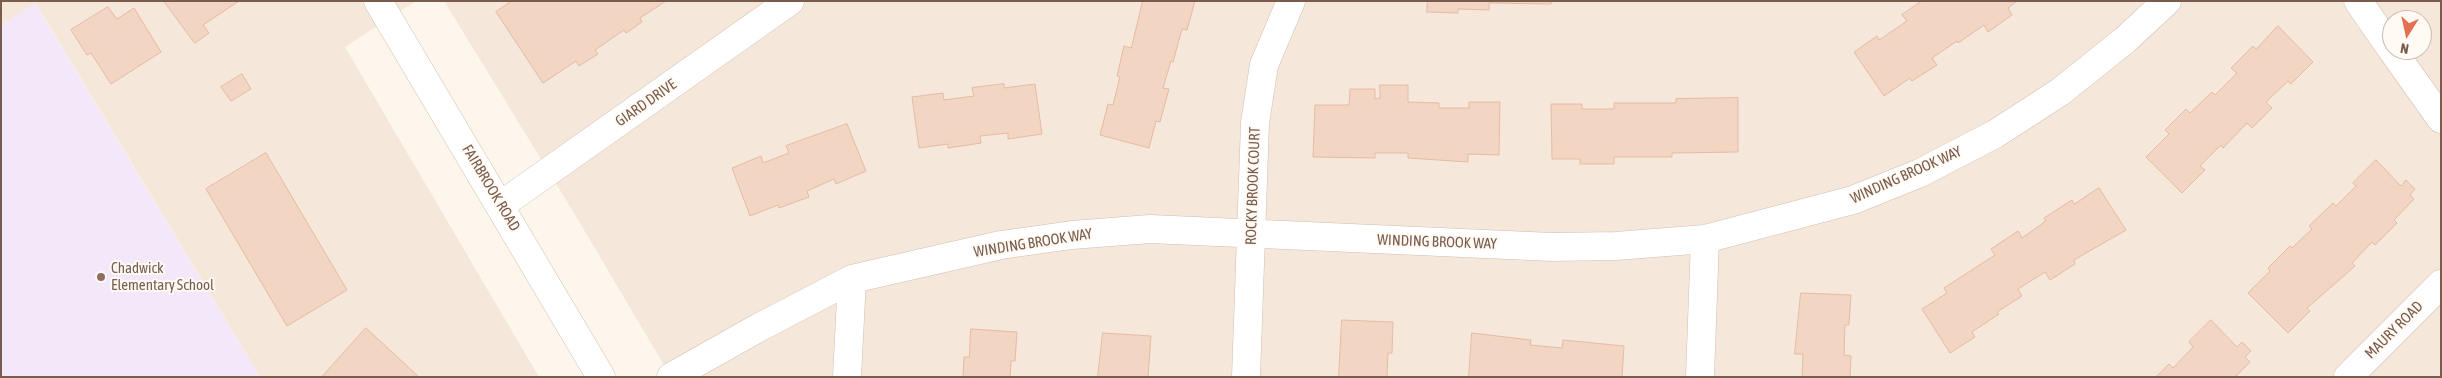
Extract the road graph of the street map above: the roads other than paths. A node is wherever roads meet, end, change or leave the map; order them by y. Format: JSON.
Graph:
{"nodes":[{"id":1,"x":378,"y":1,"type":"edge"},
{"id":2,"x":790,"y":1,"type":"edge"},
{"id":3,"x":1291,"y":1,"type":"edge"},
{"id":4,"x":2167,"y":1,"type":"edge"},
{"id":5,"x":2358,"y":1,"type":"edge"},
{"id":6,"x":2382,"y":36,"type":"edge"},
{"id":7,"x":2399,"y":60,"type":"edge"},
{"id":8,"x":2441,"y":119,"type":"edge"},
{"id":9,"x":501,"y":205,"type":"junction"},
{"id":10,"x":1252,"y":234,"type":"junction"},
{"id":11,"x":1705,"y":239,"type":"junction"},
{"id":12,"x":852,"y":279,"type":"junction"},
{"id":13,"x":2441,"y":284,"type":"edge"},
{"id":14,"x":601,"y":377,"type":"edge"},
{"id":15,"x":671,"y":377,"type":"edge"},
{"id":16,"x":847,"y":377,"type":"edge"},
{"id":17,"x":1246,"y":377,"type":"edge"},
{"id":18,"x":1700,"y":377,"type":"edge"},
{"id":19,"x":2348,"y":377,"type":"edge"}],
"edges":[{"from":1,"to":9,"type":"street","name":"FAIRBROOK ROAD"},
{"from":2,"to":9,"type":"street","name":"GIARD DRIVE"},
{"from":3,"to":10,"type":"street","name":"ROCKY BROOK COURT"},
{"from":4,"to":11,"type":"street","name":"WINDING BROOK WAY"},
{"from":5,"to":6,"type":"street"},
{"from":7,"to":8,"type":"street"},
{"from":9,"to":14,"type":"street","name":"FAIRBROOK ROAD"},
{"from":10,"to":11,"type":"street","name":"WINDING BROOK WAY"},
{"from":10,"to":12,"type":"street","name":"WINDING BROOK WAY"},
{"from":10,"to":17,"type":"street","name":"ROCKY BROOK COURT"},
{"from":11,"to":18,"type":"street"},
{"from":12,"to":15,"type":"street","name":"WINDING BROOK WAY"},
{"from":12,"to":16,"type":"street"},
{"from":13,"to":19,"type":"street","name":"MAURY ROAD"}]}
